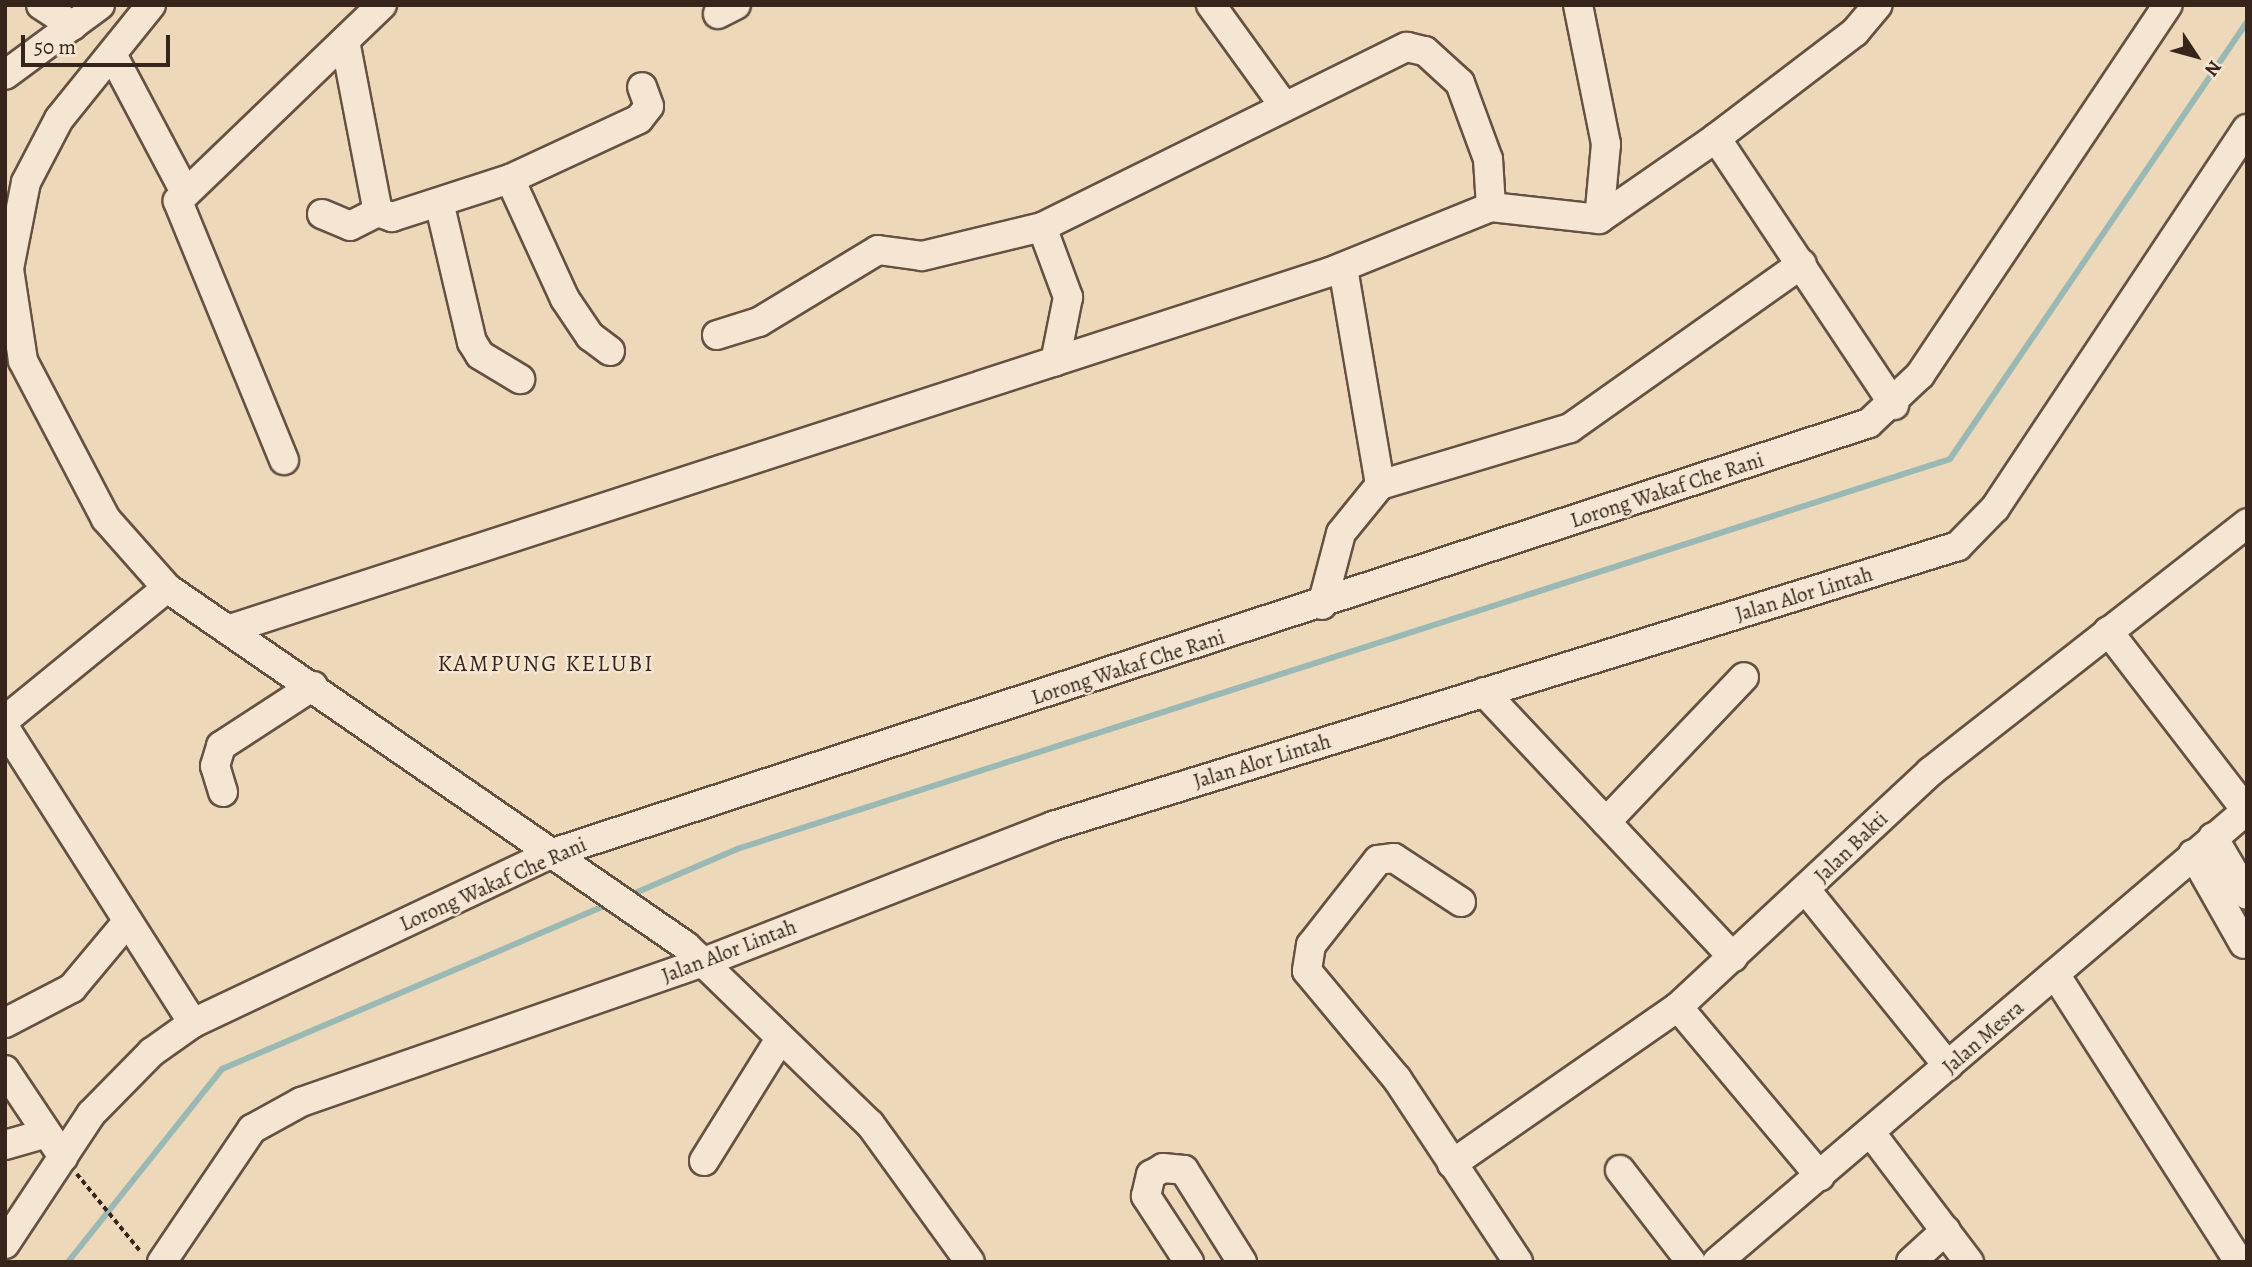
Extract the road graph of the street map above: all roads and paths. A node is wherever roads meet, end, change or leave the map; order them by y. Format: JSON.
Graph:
{"nodes":[{"id":1,"x":41,"y":5,"type":"edge"},
{"id":2,"x":100,"y":5,"type":"edge"},
{"id":3,"x":151,"y":5,"type":"edge"},
{"id":4,"x":382,"y":5,"type":"edge"},
{"id":5,"x":1211,"y":5,"type":"edge"},
{"id":6,"x":1578,"y":5,"type":"edge"},
{"id":7,"x":1878,"y":5,"type":"edge"},
{"id":8,"x":2168,"y":5,"type":"edge"},
{"id":9,"x":73,"y":26,"type":"junction"},
{"id":10,"x":345,"y":41,"type":"junction"},
{"id":11,"x":113,"y":56,"type":"junction"},
{"id":12,"x":5,"y":75,"type":"edge"},
{"id":13,"x":642,"y":87,"type":"dead end"},
{"id":14,"x":1282,"y":103,"type":"junction"},
{"id":15,"x":2247,"y":129,"type":"edge"},
{"id":16,"x":1716,"y":138,"type":"junction"},
{"id":17,"x":510,"y":179,"type":"junction"},
{"id":18,"x":184,"y":190,"type":"junction"},
{"id":19,"x":440,"y":206,"type":"junction"},
{"id":20,"x":1491,"y":207,"type":"junction"},
{"id":21,"x":378,"y":212,"type":"junction"},
{"id":22,"x":322,"y":214,"type":"dead end"},
{"id":23,"x":1599,"y":219,"type":"junction"},
{"id":24,"x":1042,"y":227,"type":"junction"},
{"id":25,"x":1802,"y":264,"type":"junction"},
{"id":26,"x":1343,"y":268,"type":"junction"},
{"id":27,"x":717,"y":335,"type":"dead end"},
{"id":28,"x":610,"y":351,"type":"dead end"},
{"id":29,"x":1055,"y":362,"type":"junction"},
{"id":30,"x":520,"y":379,"type":"dead end"},
{"id":31,"x":1894,"y":405,"type":"junction"},
{"id":32,"x":284,"y":460,"type":"dead end"},
{"id":33,"x":1380,"y":485,"type":"junction"},
{"id":34,"x":2247,"y":523,"type":"edge"},
{"id":35,"x":167,"y":588,"type":"junction"},
{"id":36,"x":1322,"y":605,"type":"junction"},
{"id":37,"x":230,"y":629,"type":"junction"},
{"id":38,"x":2108,"y":631,"type":"junction"},
{"id":39,"x":1744,"y":677,"type":"dead end"},
{"id":40,"x":313,"y":685,"type":"junction"},
{"id":41,"x":1484,"y":692,"type":"junction"},
{"id":42,"x":5,"y":720,"type":"edge"},
{"id":43,"x":5,"y":728,"type":"edge"},
{"id":44,"x":223,"y":792,"type":"dead end"},
{"id":45,"x":2247,"y":810,"type":"edge"},
{"id":46,"x":1606,"y":822,"type":"junction"},
{"id":47,"x":2203,"y":846,"type":"junction"},
{"id":48,"x":553,"y":853,"type":"junction"},
{"id":49,"x":1806,"y":890,"type":"junction"},
{"id":50,"x":2247,"y":895,"type":"edge"},
{"id":51,"x":1461,"y":902,"type":"dead end"},
{"id":52,"x":128,"y":921,"type":"junction"},
{"id":53,"x":2244,"y":944,"type":"dead end"},
{"id":54,"x":695,"y":954,"type":"junction"},
{"id":55,"x":1732,"y":957,"type":"junction"},
{"id":56,"x":2055,"y":974,"type":"junction"},
{"id":57,"x":1678,"y":1007,"type":"junction"},
{"id":58,"x":5,"y":1023,"type":"edge"},
{"id":59,"x":193,"y":1023,"type":"junction"},
{"id":60,"x":780,"y":1039,"type":"junction"},
{"id":61,"x":1948,"y":1066,"type":"junction"},
{"id":62,"x":5,"y":1070,"type":"edge"},
{"id":63,"x":1871,"y":1133,"type":"junction"},
{"id":64,"x":43,"y":1134,"type":"junction"},
{"id":65,"x":5,"y":1146,"type":"edge"},
{"id":66,"x":63,"y":1157,"type":"junction"},
{"id":67,"x":704,"y":1161,"type":"dead end"},
{"id":68,"x":1452,"y":1164,"type":"junction"},
{"id":69,"x":1620,"y":1170,"type":"dead end"},
{"id":70,"x":1820,"y":1177,"type":"junction"},
{"id":71,"x":86,"y":1183,"type":"dead end"},
{"id":72,"x":1946,"y":1230,"type":"junction"},
{"id":73,"x":134,"y":1243,"type":"dead end"},
{"id":74,"x":5,"y":1244,"type":"edge"},
{"id":75,"x":162,"y":1262,"type":"edge"},
{"id":76,"x":970,"y":1262,"type":"edge"},
{"id":77,"x":1189,"y":1262,"type":"edge"},
{"id":78,"x":1242,"y":1262,"type":"edge"},
{"id":79,"x":1518,"y":1262,"type":"edge"},
{"id":80,"x":1691,"y":1262,"type":"edge"},
{"id":81,"x":1717,"y":1262,"type":"edge"},
{"id":82,"x":1912,"y":1262,"type":"edge"},
{"id":83,"x":1969,"y":1262,"type":"edge"},
{"id":84,"x":2239,"y":1262,"type":"edge"}],
"edges":[{"from":1,"to":9,"type":"street"},
{"from":2,"to":9,"type":"street"},
{"from":3,"to":11,"type":"street"},
{"from":4,"to":10,"type":"street"},
{"from":5,"to":14,"type":"street"},
{"from":6,"to":23,"type":"street"},
{"from":7,"to":16,"type":"street"},
{"from":8,"to":31,"type":"street","name":"Lorong Wakaf Che Rani"},
{"from":9,"to":12,"type":"street"},
{"from":10,"to":18,"type":"street"},
{"from":10,"to":21,"type":"street"},
{"from":11,"to":18,"type":"street"},
{"from":11,"to":35,"type":"street"},
{"from":13,"to":17,"type":"street"},
{"from":14,"to":20,"type":"street"},
{"from":14,"to":24,"type":"street"},
{"from":15,"to":41,"type":"street","name":"Jalan Alor Lintah"},
{"from":16,"to":23,"type":"street"},
{"from":16,"to":25,"type":"street"},
{"from":17,"to":19,"type":"street"},
{"from":17,"to":28,"type":"street"},
{"from":18,"to":32,"type":"street"},
{"from":19,"to":21,"type":"street"},
{"from":19,"to":30,"type":"street"},
{"from":20,"to":23,"type":"street"},
{"from":20,"to":26,"type":"street"},
{"from":21,"to":22,"type":"street"},
{"from":24,"to":27,"type":"street"},
{"from":24,"to":29,"type":"street"},
{"from":25,"to":31,"type":"street"},
{"from":25,"to":33,"type":"street"},
{"from":26,"to":29,"type":"street"},
{"from":26,"to":33,"type":"street"},
{"from":29,"to":37,"type":"street"},
{"from":31,"to":36,"type":"street","name":"Lorong Wakaf Che Rani"},
{"from":33,"to":36,"type":"street"},
{"from":34,"to":38,"type":"street","name":"Jalan Bakti"},
{"from":35,"to":37,"type":"street"},
{"from":35,"to":42,"type":"street"},
{"from":36,"to":48,"type":"street","name":"Lorong Wakaf Che Rani"},
{"from":37,"to":40,"type":"street"},
{"from":38,"to":45,"type":"street"},
{"from":38,"to":49,"type":"street","name":"Jalan Bakti"},
{"from":39,"to":46,"type":"street"},
{"from":40,"to":44,"type":"street"},
{"from":40,"to":48,"type":"street"},
{"from":41,"to":46,"type":"street"},
{"from":41,"to":54,"type":"street","name":"Jalan Alor Lintah"},
{"from":43,"to":52,"type":"street"},
{"from":45,"to":47,"type":"street","name":"Jalan Mesra"},
{"from":46,"to":55,"type":"street"},
{"from":47,"to":50,"type":"street"},
{"from":47,"to":53,"type":"street"},
{"from":47,"to":56,"type":"street","name":"Jalan Mesra"},
{"from":48,"to":54,"type":"street"},
{"from":48,"to":59,"type":"street","name":"Lorong Wakaf Che Rani"},
{"from":49,"to":55,"type":"street","name":"Jalan Bakti"},
{"from":49,"to":61,"type":"street"},
{"from":51,"to":68,"type":"street"},
{"from":52,"to":58,"type":"street"},
{"from":52,"to":59,"type":"street"},
{"from":54,"to":60,"type":"street"},
{"from":54,"to":75,"type":"street","name":"Jalan Alor Lintah"},
{"from":55,"to":57,"type":"street","name":"Jalan Bakti"},
{"from":56,"to":61,"type":"street","name":"Jalan Mesra"},
{"from":56,"to":84,"type":"street"},
{"from":57,"to":68,"type":"street","name":"Jalan Bakti"},
{"from":57,"to":70,"type":"street"},
{"from":59,"to":66,"type":"street","name":"Lorong Wakaf Che Rani"},
{"from":60,"to":67,"type":"street"},
{"from":60,"to":76,"type":"street"},
{"from":61,"to":63,"type":"street","name":"Jalan Mesra"},
{"from":62,"to":64,"type":"street"},
{"from":63,"to":70,"type":"street","name":"Jalan Mesra"},
{"from":63,"to":72,"type":"street"},
{"from":64,"to":65,"type":"street"},
{"from":64,"to":66,"type":"street"},
{"from":66,"to":74,"type":"street","name":"Lorong Wakaf Che Rani"},
{"from":68,"to":79,"type":"street"},
{"from":69,"to":80,"type":"street"},
{"from":70,"to":81,"type":"street","name":"Jalan Mesra"},
{"from":71,"to":73,"type":"path"},
{"from":72,"to":82,"type":"street"},
{"from":72,"to":83,"type":"street"},
{"from":77,"to":78,"type":"street"}]}
